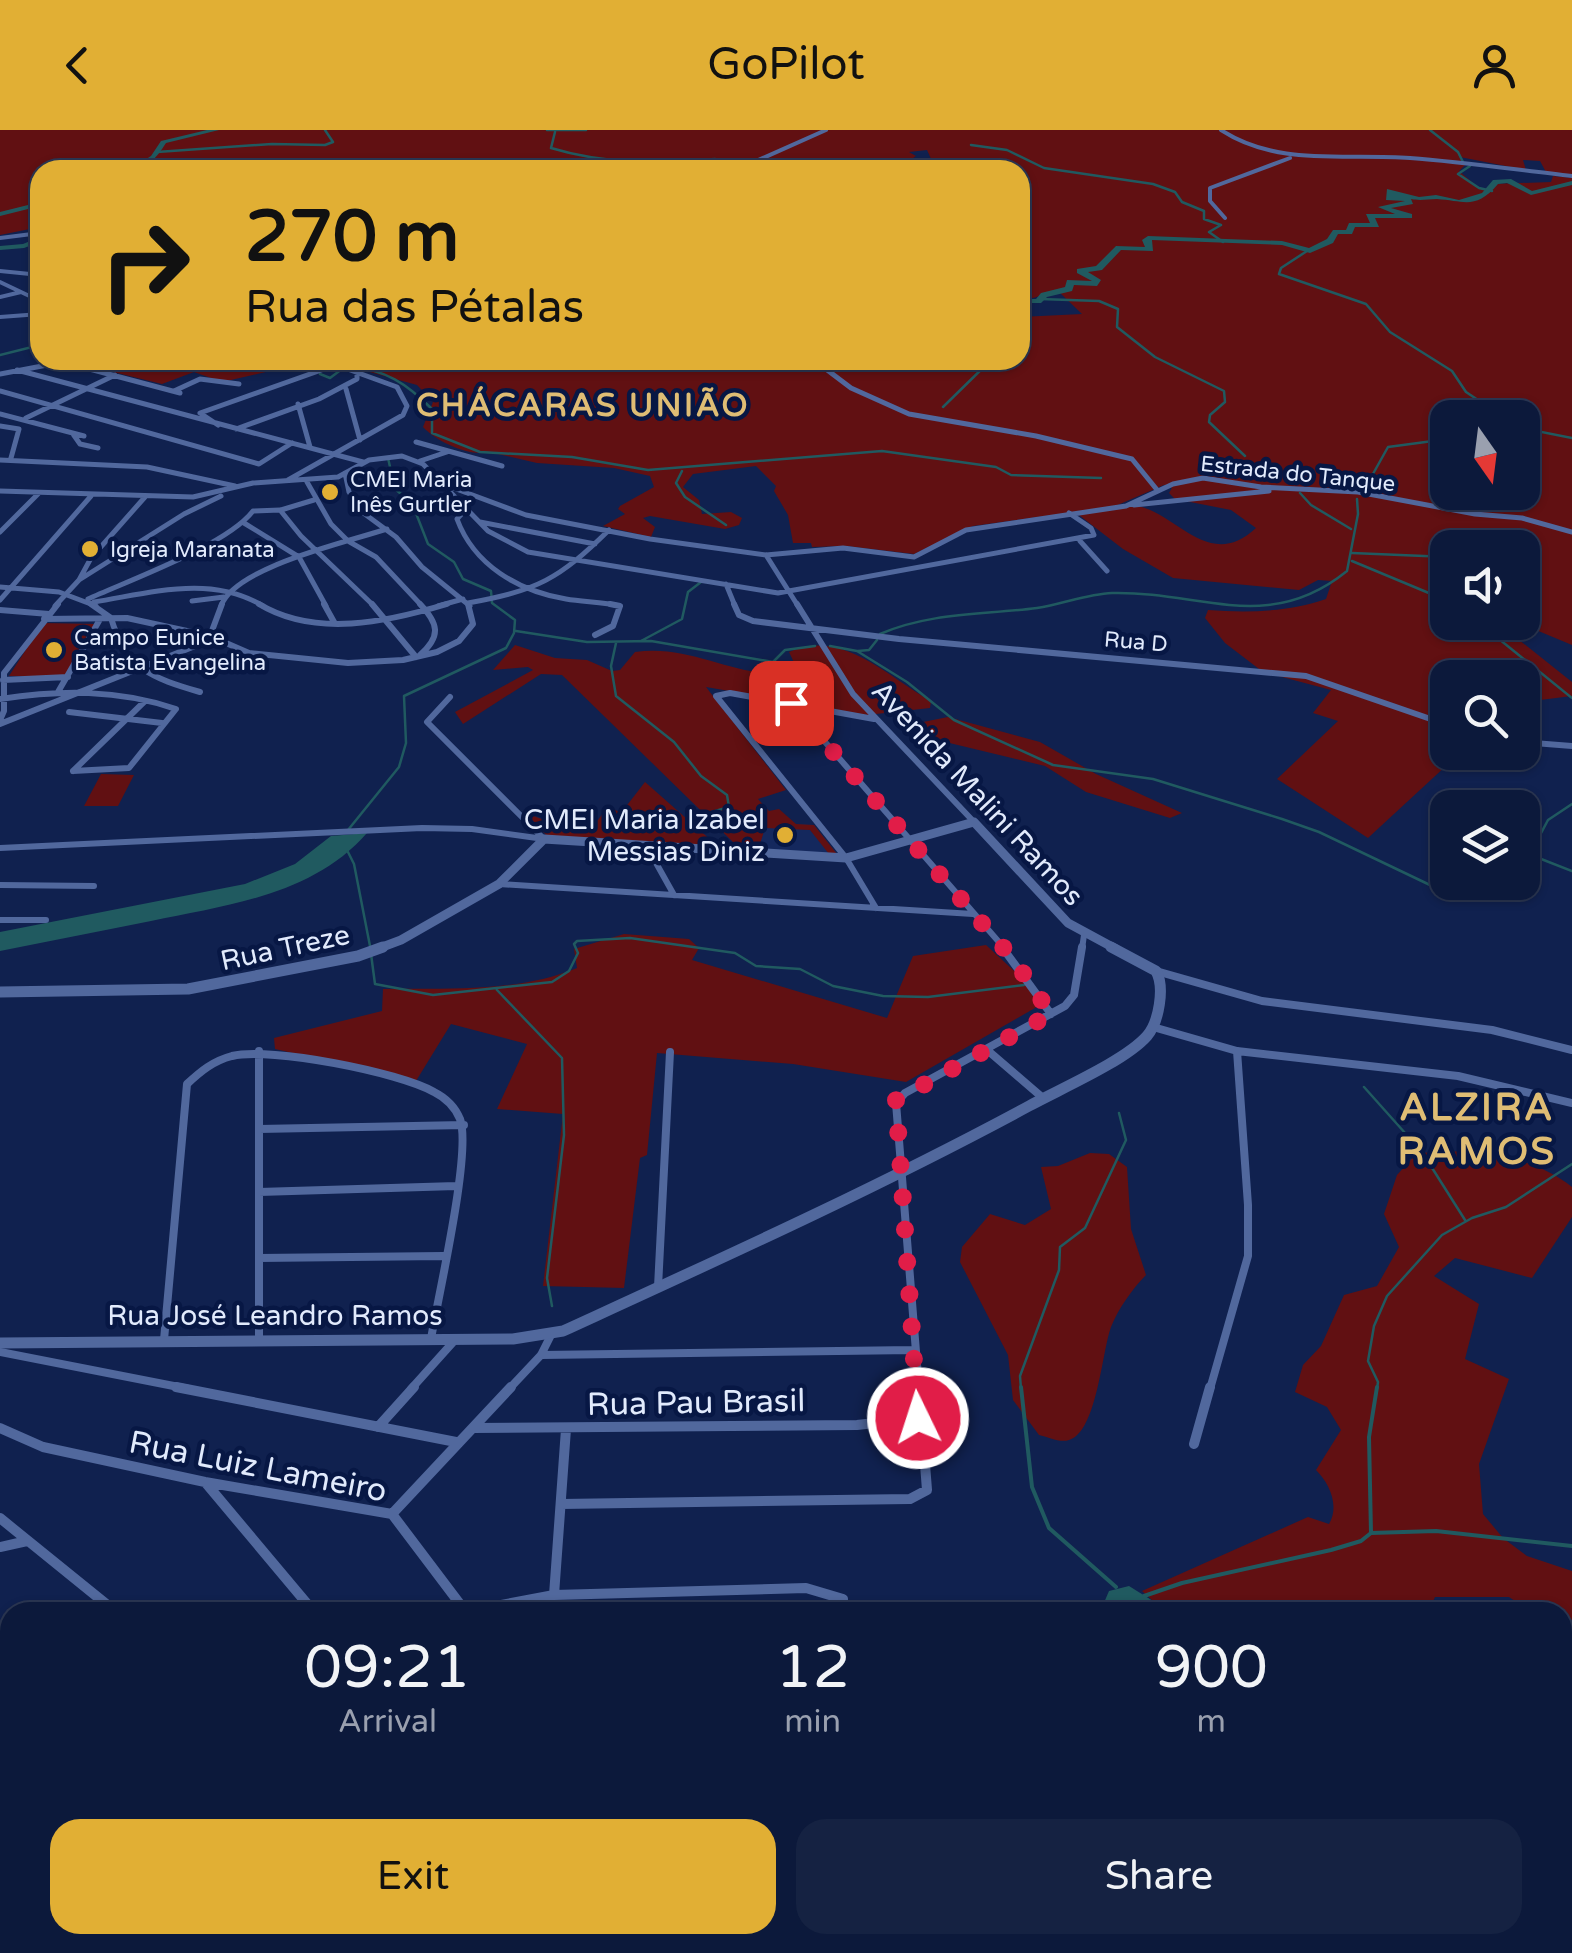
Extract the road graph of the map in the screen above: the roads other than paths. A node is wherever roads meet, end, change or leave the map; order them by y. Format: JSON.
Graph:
{"nodes":[{"id":1,"x":826,"y":130,"type":"edge"},
{"id":2,"x":1222,"y":130,"type":"edge"},
{"id":3,"x":1294,"y":156,"type":"junction"},
{"id":4,"x":761,"y":160,"type":"edge"},
{"id":5,"x":1572,"y":176,"type":"edge"},
{"id":6,"x":1225,"y":218,"type":"dead end"},
{"id":7,"x":30,"y":234,"type":"edge"},
{"id":8,"x":0,"y":238,"type":"edge"},
{"id":9,"x":0,"y":272,"type":"edge"},
{"id":10,"x":30,"y":274,"type":"edge"},
{"id":11,"x":0,"y":283,"type":"edge"},
{"id":12,"x":22,"y":292,"type":"junction"},
{"id":13,"x":30,"y":296,"type":"edge"},
{"id":14,"x":0,"y":298,"type":"edge"},
{"id":15,"x":30,"y":315,"type":"edge"},
{"id":16,"x":0,"y":317,"type":"edge"},
{"id":17,"x":30,"y":367,"type":"edge"},
{"id":18,"x":17,"y":370,"type":"junction"},
{"id":19,"x":95,"y":370,"type":"edge"},
{"id":20,"x":321,"y":370,"type":"edge"},
{"id":21,"x":351,"y":370,"type":"edge"},
{"id":22,"x":827,"y":370,"type":"edge"},
{"id":23,"x":357,"y":372,"type":"junction"},
{"id":24,"x":0,"y":374,"type":"edge"},
{"id":25,"x":115,"y":375,"type":"junction"},
{"id":26,"x":239,"y":384,"type":"dead end"},
{"id":27,"x":88,"y":387,"type":"junction"},
{"id":28,"x":346,"y":390,"type":"junction"},
{"id":29,"x":0,"y":392,"type":"edge"},
{"id":30,"x":298,"y":404,"type":"junction"},
{"id":31,"x":51,"y":406,"type":"junction"},
{"id":32,"x":2,"y":416,"type":"edge"},
{"id":33,"x":26,"y":418,"type":"junction"},
{"id":34,"x":218,"y":424,"type":"junction"},
{"id":35,"x":0,"y":426,"type":"edge"},
{"id":36,"x":236,"y":429,"type":"junction"},
{"id":37,"x":73,"y":434,"type":"junction"},
{"id":38,"x":84,"y":436,"type":"dead end"},
{"id":39,"x":360,"y":440,"type":"junction"},
{"id":40,"x":416,"y":442,"type":"dead end"},
{"id":41,"x":292,"y":443,"type":"junction"},
{"id":42,"x":310,"y":447,"type":"junction"},
{"id":43,"x":98,"y":448,"type":"dead end"},
{"id":44,"x":447,"y":452,"type":"junction"},
{"id":45,"x":336,"y":454,"type":"junction"},
{"id":46,"x":11,"y":458,"type":"junction"},
{"id":47,"x":0,"y":460,"type":"edge"},
{"id":48,"x":420,"y":461,"type":"junction"},
{"id":49,"x":363,"y":462,"type":"junction"},
{"id":50,"x":502,"y":466,"type":"dead end"},
{"id":51,"x":344,"y":473,"type":"junction"},
{"id":52,"x":285,"y":481,"type":"junction"},
{"id":53,"x":307,"y":482,"type":"junction"},
{"id":54,"x":442,"y":484,"type":"junction"},
{"id":55,"x":236,"y":486,"type":"junction"},
{"id":56,"x":1294,"y":489,"type":"junction"},
{"id":57,"x":1158,"y":490,"type":"junction"},
{"id":58,"x":0,"y":491,"type":"edge"},
{"id":59,"x":38,"y":494,"type":"junction"},
{"id":60,"x":91,"y":496,"type":"junction"},
{"id":61,"x":145,"y":497,"type":"junction"},
{"id":62,"x":314,"y":500,"type":"junction"},
{"id":63,"x":1126,"y":506,"type":"junction"},
{"id":64,"x":467,"y":508,"type":"junction"},
{"id":65,"x":280,"y":510,"type":"junction"},
{"id":66,"x":1069,"y":513,"type":"junction"},
{"id":67,"x":480,"y":522,"type":"junction"},
{"id":68,"x":244,"y":523,"type":"junction"},
{"id":69,"x":387,"y":530,"type":"junction"},
{"id":70,"x":609,"y":530,"type":"junction"},
{"id":71,"x":0,"y":532,"type":"edge"},
{"id":72,"x":1572,"y":532,"type":"edge"},
{"id":73,"x":348,"y":541,"type":"junction"},
{"id":74,"x":1080,"y":541,"type":"junction"},
{"id":75,"x":595,"y":544,"type":"junction"},
{"id":76,"x":320,"y":550,"type":"junction"},
{"id":77,"x":766,"y":554,"type":"junction"},
{"id":78,"x":914,"y":556,"type":"junction"},
{"id":79,"x":299,"y":557,"type":"junction"},
{"id":80,"x":581,"y":560,"type":"junction"},
{"id":81,"x":920,"y":567,"type":"junction"},
{"id":82,"x":1107,"y":572,"type":"dead end"},
{"id":83,"x":79,"y":580,"type":"junction"},
{"id":84,"x":726,"y":584,"type":"junction"},
{"id":85,"x":0,"y":587,"type":"edge"},
{"id":86,"x":11,"y":588,"type":"junction"},
{"id":87,"x":230,"y":590,"type":"junction"},
{"id":88,"x":534,"y":591,"type":"junction"},
{"id":89,"x":66,"y":592,"type":"junction"},
{"id":90,"x":790,"y":592,"type":"junction"},
{"id":91,"x":224,"y":597,"type":"junction"},
{"id":92,"x":0,"y":600,"type":"edge"},
{"id":93,"x":91,"y":600,"type":"junction"},
{"id":94,"x":192,"y":601,"type":"dead end"},
{"id":95,"x":465,"y":601,"type":"junction"},
{"id":96,"x":0,"y":610,"type":"edge"},
{"id":97,"x":426,"y":611,"type":"junction"},
{"id":98,"x":46,"y":617,"type":"junction"},
{"id":99,"x":111,"y":618,"type":"junction"},
{"id":100,"x":388,"y":620,"type":"junction"},
{"id":101,"x":99,"y":621,"type":"junction"},
{"id":102,"x":334,"y":622,"type":"junction"},
{"id":103,"x":813,"y":629,"type":"junction"},
{"id":104,"x":595,"y":634,"type":"dead end"},
{"id":105,"x":210,"y":636,"type":"junction"},
{"id":106,"x":416,"y":657,"type":"junction"},
{"id":107,"x":136,"y":667,"type":"junction"},
{"id":108,"x":68,"y":677,"type":"junction"},
{"id":109,"x":3,"y":680,"type":"junction"},
{"id":110,"x":58,"y":692,"type":"junction"},
{"id":111,"x":200,"y":692,"type":"dead end"},
{"id":112,"x":68,"y":694,"type":"junction"},
{"id":113,"x":450,"y":697,"type":"dead end"},
{"id":114,"x":1,"y":698,"type":"edge"},
{"id":115,"x":145,"y":701,"type":"junction"},
{"id":116,"x":791,"y":703,"type":"junction"},
{"id":117,"x":69,"y":712,"type":"dead end"},
{"id":118,"x":874,"y":718,"type":"junction"},
{"id":119,"x":1430,"y":718,"type":"edge"},
{"id":120,"x":124,"y":719,"type":"junction"},
{"id":121,"x":0,"y":722,"type":"edge"},
{"id":122,"x":162,"y":723,"type":"junction"},
{"id":123,"x":1540,"y":743,"type":"edge"},
{"id":124,"x":1572,"y":746,"type":"edge"},
{"id":125,"x":974,"y":822,"type":"junction"},
{"id":126,"x":544,"y":839,"type":"junction"},
{"id":127,"x":910,"y":840,"type":"junction"},
{"id":128,"x":646,"y":845,"type":"junction"},
{"id":129,"x":0,"y":848,"type":"edge"},
{"id":130,"x":846,"y":858,"type":"junction"},
{"id":131,"x":498,"y":884,"type":"junction"},
{"id":132,"x":0,"y":885,"type":"edge"},
{"id":133,"x":94,"y":886,"type":"dead end"},
{"id":134,"x":674,"y":895,"type":"junction"},
{"id":135,"x":876,"y":908,"type":"junction"},
{"id":136,"x":974,"y":914,"type":"junction"},
{"id":137,"x":0,"y":920,"type":"edge"},
{"id":138,"x":46,"y":920,"type":"dead end"},
{"id":139,"x":1084,"y":935,"type":"junction"},
{"id":140,"x":1156,"y":971,"type":"junction"},
{"id":141,"x":0,"y":992,"type":"edge"},
{"id":142,"x":1051,"y":1014,"type":"junction"},
{"id":143,"x":1153,"y":1028,"type":"junction"},
{"id":144,"x":986,"y":1049,"type":"junction"},
{"id":145,"x":1572,"y":1050,"type":"edge"},
{"id":146,"x":259,"y":1051,"type":"junction"},
{"id":147,"x":1238,"y":1051,"type":"junction"},
{"id":148,"x":670,"y":1052,"type":"dead end"},
{"id":149,"x":1043,"y":1098,"type":"junction"},
{"id":150,"x":1572,"y":1103,"type":"edge"},
{"id":151,"x":464,"y":1125,"type":"junction"},
{"id":152,"x":259,"y":1129,"type":"junction"},
{"id":153,"x":901,"y":1175,"type":"junction"},
{"id":154,"x":456,"y":1186,"type":"junction"},
{"id":155,"x":259,"y":1192,"type":"junction"},
{"id":156,"x":444,"y":1256,"type":"junction"},
{"id":157,"x":259,"y":1258,"type":"junction"},
{"id":158,"x":658,"y":1287,"type":"junction"},
{"id":159,"x":550,"y":1334,"type":"junction"},
{"id":160,"x":431,"y":1339,"type":"junction"},
{"id":161,"x":456,"y":1339,"type":"junction"},
{"id":162,"x":164,"y":1340,"type":"junction"},
{"id":163,"x":260,"y":1340,"type":"junction"},
{"id":164,"x":0,"y":1343,"type":"edge"},
{"id":165,"x":913,"y":1350,"type":"junction"},
{"id":166,"x":0,"y":1352,"type":"edge"},
{"id":167,"x":541,"y":1355,"type":"junction"},
{"id":168,"x":918,"y":1418,"type":"junction"},
{"id":169,"x":378,"y":1427,"type":"junction"},
{"id":170,"x":0,"y":1428,"type":"edge"},
{"id":171,"x":474,"y":1428,"type":"junction"},
{"id":172,"x":566,"y":1429,"type":"junction"},
{"id":173,"x":456,"y":1442,"type":"junction"},
{"id":174,"x":1194,"y":1444,"type":"dead end"},
{"id":175,"x":205,"y":1482,"type":"junction"},
{"id":176,"x":561,"y":1504,"type":"junction"},
{"id":177,"x":392,"y":1514,"type":"junction"},
{"id":178,"x":0,"y":1518,"type":"edge"},
{"id":179,"x":27,"y":1541,"type":"junction"},
{"id":180,"x":0,"y":1547,"type":"edge"},
{"id":181,"x":554,"y":1595,"type":"junction"},
{"id":182,"x":843,"y":1599,"type":"dead end"},
{"id":183,"x":103,"y":1602,"type":"edge"},
{"id":184,"x":306,"y":1602,"type":"edge"},
{"id":185,"x":458,"y":1602,"type":"edge"},
{"id":186,"x":517,"y":1602,"type":"edge"}],
"edges":[{"from":1,"to":4,"type":"street"},
{"from":2,"to":3,"type":"street"},
{"from":3,"to":5,"type":"street"},
{"from":3,"to":6,"type":"street"},
{"from":7,"to":8,"type":"street"},
{"from":9,"to":10,"type":"street"},
{"from":11,"to":12,"type":"street"},
{"from":12,"to":13,"type":"street"},
{"from":12,"to":14,"type":"street"},
{"from":15,"to":16,"type":"street"},
{"from":17,"to":18,"type":"street"},
{"from":18,"to":24,"type":"street"},
{"from":18,"to":27,"type":"street"},
{"from":19,"to":25,"type":"street"},
{"from":20,"to":34,"type":"street"},
{"from":21,"to":23,"type":"street"},
{"from":22,"to":57,"type":"street"},
{"from":23,"to":28,"type":"street"},
{"from":23,"to":39,"type":"street"},
{"from":25,"to":26,"type":"street"},
{"from":25,"to":27,"type":"street"},
{"from":27,"to":31,"type":"street"},
{"from":27,"to":34,"type":"street"},
{"from":28,"to":30,"type":"street"},
{"from":28,"to":39,"type":"street"},
{"from":29,"to":31,"type":"street"},
{"from":30,"to":36,"type":"street"},
{"from":30,"to":42,"type":"street"},
{"from":31,"to":33,"type":"street"},
{"from":31,"to":41,"type":"street"},
{"from":32,"to":33,"type":"street"},
{"from":33,"to":37,"type":"street"},
{"from":34,"to":36,"type":"street"},
{"from":35,"to":46,"type":"street"},
{"from":36,"to":41,"type":"street"},
{"from":37,"to":38,"type":"street"},
{"from":37,"to":43,"type":"street"},
{"from":39,"to":45,"type":"street"},
{"from":40,"to":44,"type":"street"},
{"from":41,"to":42,"type":"street"},
{"from":42,"to":45,"type":"street"},
{"from":44,"to":48,"type":"street"},
{"from":44,"to":50,"type":"street"},
{"from":45,"to":49,"type":"street"},
{"from":45,"to":52,"type":"street"},
{"from":46,"to":47,"type":"street"},
{"from":46,"to":55,"type":"street"},
{"from":48,"to":49,"type":"street"},
{"from":48,"to":54,"type":"street"},
{"from":49,"to":51,"type":"street"},
{"from":51,"to":53,"type":"street"},
{"from":51,"to":69,"type":"street"},
{"from":52,"to":53,"type":"street"},
{"from":52,"to":55,"type":"street"},
{"from":52,"to":83,"type":"street"},
{"from":53,"to":62,"type":"street"},
{"from":54,"to":64,"type":"street"},
{"from":54,"to":70,"type":"street"},
{"from":55,"to":61,"type":"street"},
{"from":56,"to":57,"type":"street","name":"Estrada do Tanque"},
{"from":56,"to":63,"type":"street"},
{"from":56,"to":72,"type":"street","name":"Estrada do Tanque"},
{"from":57,"to":63,"type":"street","name":"Estrada do Tanque"},
{"from":58,"to":59,"type":"street"},
{"from":59,"to":60,"type":"street"},
{"from":59,"to":71,"type":"street"},
{"from":60,"to":61,"type":"street"},
{"from":60,"to":86,"type":"street"},
{"from":61,"to":83,"type":"street"},
{"from":62,"to":65,"type":"street"},
{"from":62,"to":73,"type":"street"},
{"from":63,"to":66,"type":"street","name":"Estrada do Tanque"},
{"from":64,"to":67,"type":"street"},
{"from":64,"to":88,"type":"street"},
{"from":65,"to":68,"type":"street"},
{"from":65,"to":76,"type":"street"},
{"from":66,"to":74,"type":"street"},
{"from":66,"to":78,"type":"street","name":"Estrada do Tanque"},
{"from":67,"to":75,"type":"street"},
{"from":67,"to":80,"type":"street"},
{"from":68,"to":79,"type":"street"},
{"from":68,"to":93,"type":"street"},
{"from":69,"to":73,"type":"street"},
{"from":69,"to":95,"type":"street"},
{"from":70,"to":75,"type":"street"},
{"from":70,"to":77,"type":"street"},
{"from":73,"to":76,"type":"street"},
{"from":73,"to":97,"type":"street"},
{"from":74,"to":81,"type":"street"},
{"from":74,"to":82,"type":"street"},
{"from":75,"to":80,"type":"street"},
{"from":76,"to":79,"type":"street"},
{"from":76,"to":100,"type":"street"},
{"from":77,"to":78,"type":"street"},
{"from":77,"to":90,"type":"street","name":"Avenida Malini Ramos"},
{"from":78,"to":81,"type":"street"},
{"from":79,"to":87,"type":"street"},
{"from":79,"to":102,"type":"street"},
{"from":80,"to":84,"type":"street"},
{"from":80,"to":88,"type":"street"},
{"from":81,"to":90,"type":"street"},
{"from":83,"to":89,"type":"street"},
{"from":84,"to":90,"type":"street"},
{"from":84,"to":103,"type":"street","name":"Rua D"},
{"from":85,"to":86,"type":"street"},
{"from":86,"to":89,"type":"street"},
{"from":86,"to":92,"type":"street"},
{"from":87,"to":91,"type":"street"},
{"from":87,"to":93,"type":"street"},
{"from":87,"to":102,"type":"street"},
{"from":88,"to":95,"type":"street"},
{"from":88,"to":104,"type":"street"},
{"from":89,"to":93,"type":"street"},
{"from":89,"to":98,"type":"street"},
{"from":90,"to":103,"type":"street","name":"Avenida Malini Ramos"},
{"from":91,"to":94,"type":"street"},
{"from":91,"to":105,"type":"street"},
{"from":93,"to":99,"type":"street"},
{"from":95,"to":97,"type":"street"},
{"from":95,"to":106,"type":"street"},
{"from":96,"to":98,"type":"street"},
{"from":97,"to":100,"type":"street"},
{"from":97,"to":106,"type":"street"},
{"from":98,"to":101,"type":"street"},
{"from":98,"to":109,"type":"street"},
{"from":99,"to":101,"type":"street"},
{"from":99,"to":105,"type":"street"},
{"from":99,"to":107,"type":"street"},
{"from":100,"to":102,"type":"street"},
{"from":100,"to":106,"type":"street"},
{"from":101,"to":108,"type":"street"},
{"from":103,"to":118,"type":"street","name":"Avenida Malini Ramos"},
{"from":103,"to":119,"type":"street","name":"Rua D"},
{"from":105,"to":106,"type":"street"},
{"from":105,"to":107,"type":"street"},
{"from":107,"to":111,"type":"street"},
{"from":107,"to":112,"type":"street"},
{"from":108,"to":109,"type":"street"},
{"from":108,"to":110,"type":"street"},
{"from":109,"to":114,"type":"street"},
{"from":110,"to":112,"type":"street"},
{"from":110,"to":114,"type":"street"},
{"from":112,"to":115,"type":"street"},
{"from":112,"to":121,"type":"street"},
{"from":113,"to":126,"type":"street"},
{"from":114,"to":121,"type":"street"},
{"from":115,"to":120,"type":"street"},
{"from":115,"to":122,"type":"street"},
{"from":116,"to":118,"type":"street"},
{"from":116,"to":127,"type":"street"},
{"from":116,"to":130,"type":"street"},
{"from":117,"to":120,"type":"street"},
{"from":118,"to":125,"type":"street","name":"Avenida Malini Ramos"},
{"from":120,"to":122,"type":"street"},
{"from":120,"to":122,"type":"street"},
{"from":123,"to":124,"type":"street"},
{"from":125,"to":127,"type":"street"},
{"from":125,"to":139,"type":"street","name":"Avenida Malini Ramos"},
{"from":126,"to":128,"type":"street"},
{"from":126,"to":129,"type":"street"},
{"from":126,"to":131,"type":"street","name":"Rua Treze"},
{"from":127,"to":130,"type":"street"},
{"from":127,"to":136,"type":"street"},
{"from":128,"to":130,"type":"street"},
{"from":128,"to":134,"type":"street"},
{"from":130,"to":135,"type":"street"},
{"from":131,"to":134,"type":"street"},
{"from":131,"to":141,"type":"street","name":"Rua Treze"},
{"from":132,"to":133,"type":"street"},
{"from":134,"to":135,"type":"street"},
{"from":135,"to":136,"type":"street"},
{"from":136,"to":142,"type":"street"},
{"from":137,"to":138,"type":"street"},
{"from":139,"to":140,"type":"street","name":"Avenida Malini Ramos"},
{"from":139,"to":142,"type":"street"},
{"from":140,"to":143,"type":"street"},
{"from":140,"to":145,"type":"street"},
{"from":142,"to":144,"type":"street"},
{"from":143,"to":147,"type":"street"},
{"from":143,"to":149,"type":"street"},
{"from":144,"to":149,"type":"street"},
{"from":144,"to":153,"type":"street"},
{"from":146,"to":151,"type":"street"},
{"from":146,"to":152,"type":"street"},
{"from":146,"to":162,"type":"street"},
{"from":147,"to":150,"type":"street"},
{"from":147,"to":174,"type":"street"},
{"from":148,"to":158,"type":"street"},
{"from":149,"to":153,"type":"street"},
{"from":151,"to":152,"type":"street"},
{"from":151,"to":154,"type":"street"},
{"from":152,"to":155,"type":"street"},
{"from":153,"to":158,"type":"street"},
{"from":153,"to":165,"type":"street"},
{"from":154,"to":155,"type":"street"},
{"from":154,"to":156,"type":"street"},
{"from":155,"to":157,"type":"street"},
{"from":156,"to":157,"type":"street"},
{"from":156,"to":160,"type":"street"},
{"from":157,"to":163,"type":"street"},
{"from":158,"to":159,"type":"street"},
{"from":159,"to":161,"type":"street","name":"Rua José Leandro Ramos"},
{"from":159,"to":167,"type":"street"},
{"from":160,"to":161,"type":"street","name":"Rua José Leandro Ramos"},
{"from":160,"to":163,"type":"street","name":"Rua José Leandro Ramos"},
{"from":161,"to":169,"type":"street"},
{"from":162,"to":163,"type":"street","name":"Rua José Leandro Ramos"},
{"from":162,"to":164,"type":"street","name":"Rua José Leandro Ramos"},
{"from":165,"to":167,"type":"street"},
{"from":165,"to":168,"type":"street"},
{"from":166,"to":169,"type":"street"},
{"from":167,"to":171,"type":"street"},
{"from":168,"to":172,"type":"street","name":"Rua Pau Brasil"},
{"from":168,"to":176,"type":"street"},
{"from":169,"to":173,"type":"street"},
{"from":170,"to":175,"type":"street","name":"Rua Luiz Lameiro"},
{"from":171,"to":172,"type":"street","name":"Rua Pau Brasil"},
{"from":171,"to":173,"type":"street"},
{"from":172,"to":176,"type":"street"},
{"from":173,"to":177,"type":"street"},
{"from":175,"to":177,"type":"street","name":"Rua Luiz Lameiro"},
{"from":175,"to":184,"type":"street"},
{"from":176,"to":181,"type":"street"},
{"from":177,"to":185,"type":"street","name":"Rua Luiz Lameiro"},
{"from":178,"to":179,"type":"street"},
{"from":179,"to":180,"type":"street"},
{"from":179,"to":183,"type":"street"},
{"from":181,"to":182,"type":"street"},
{"from":181,"to":186,"type":"street"}]}
